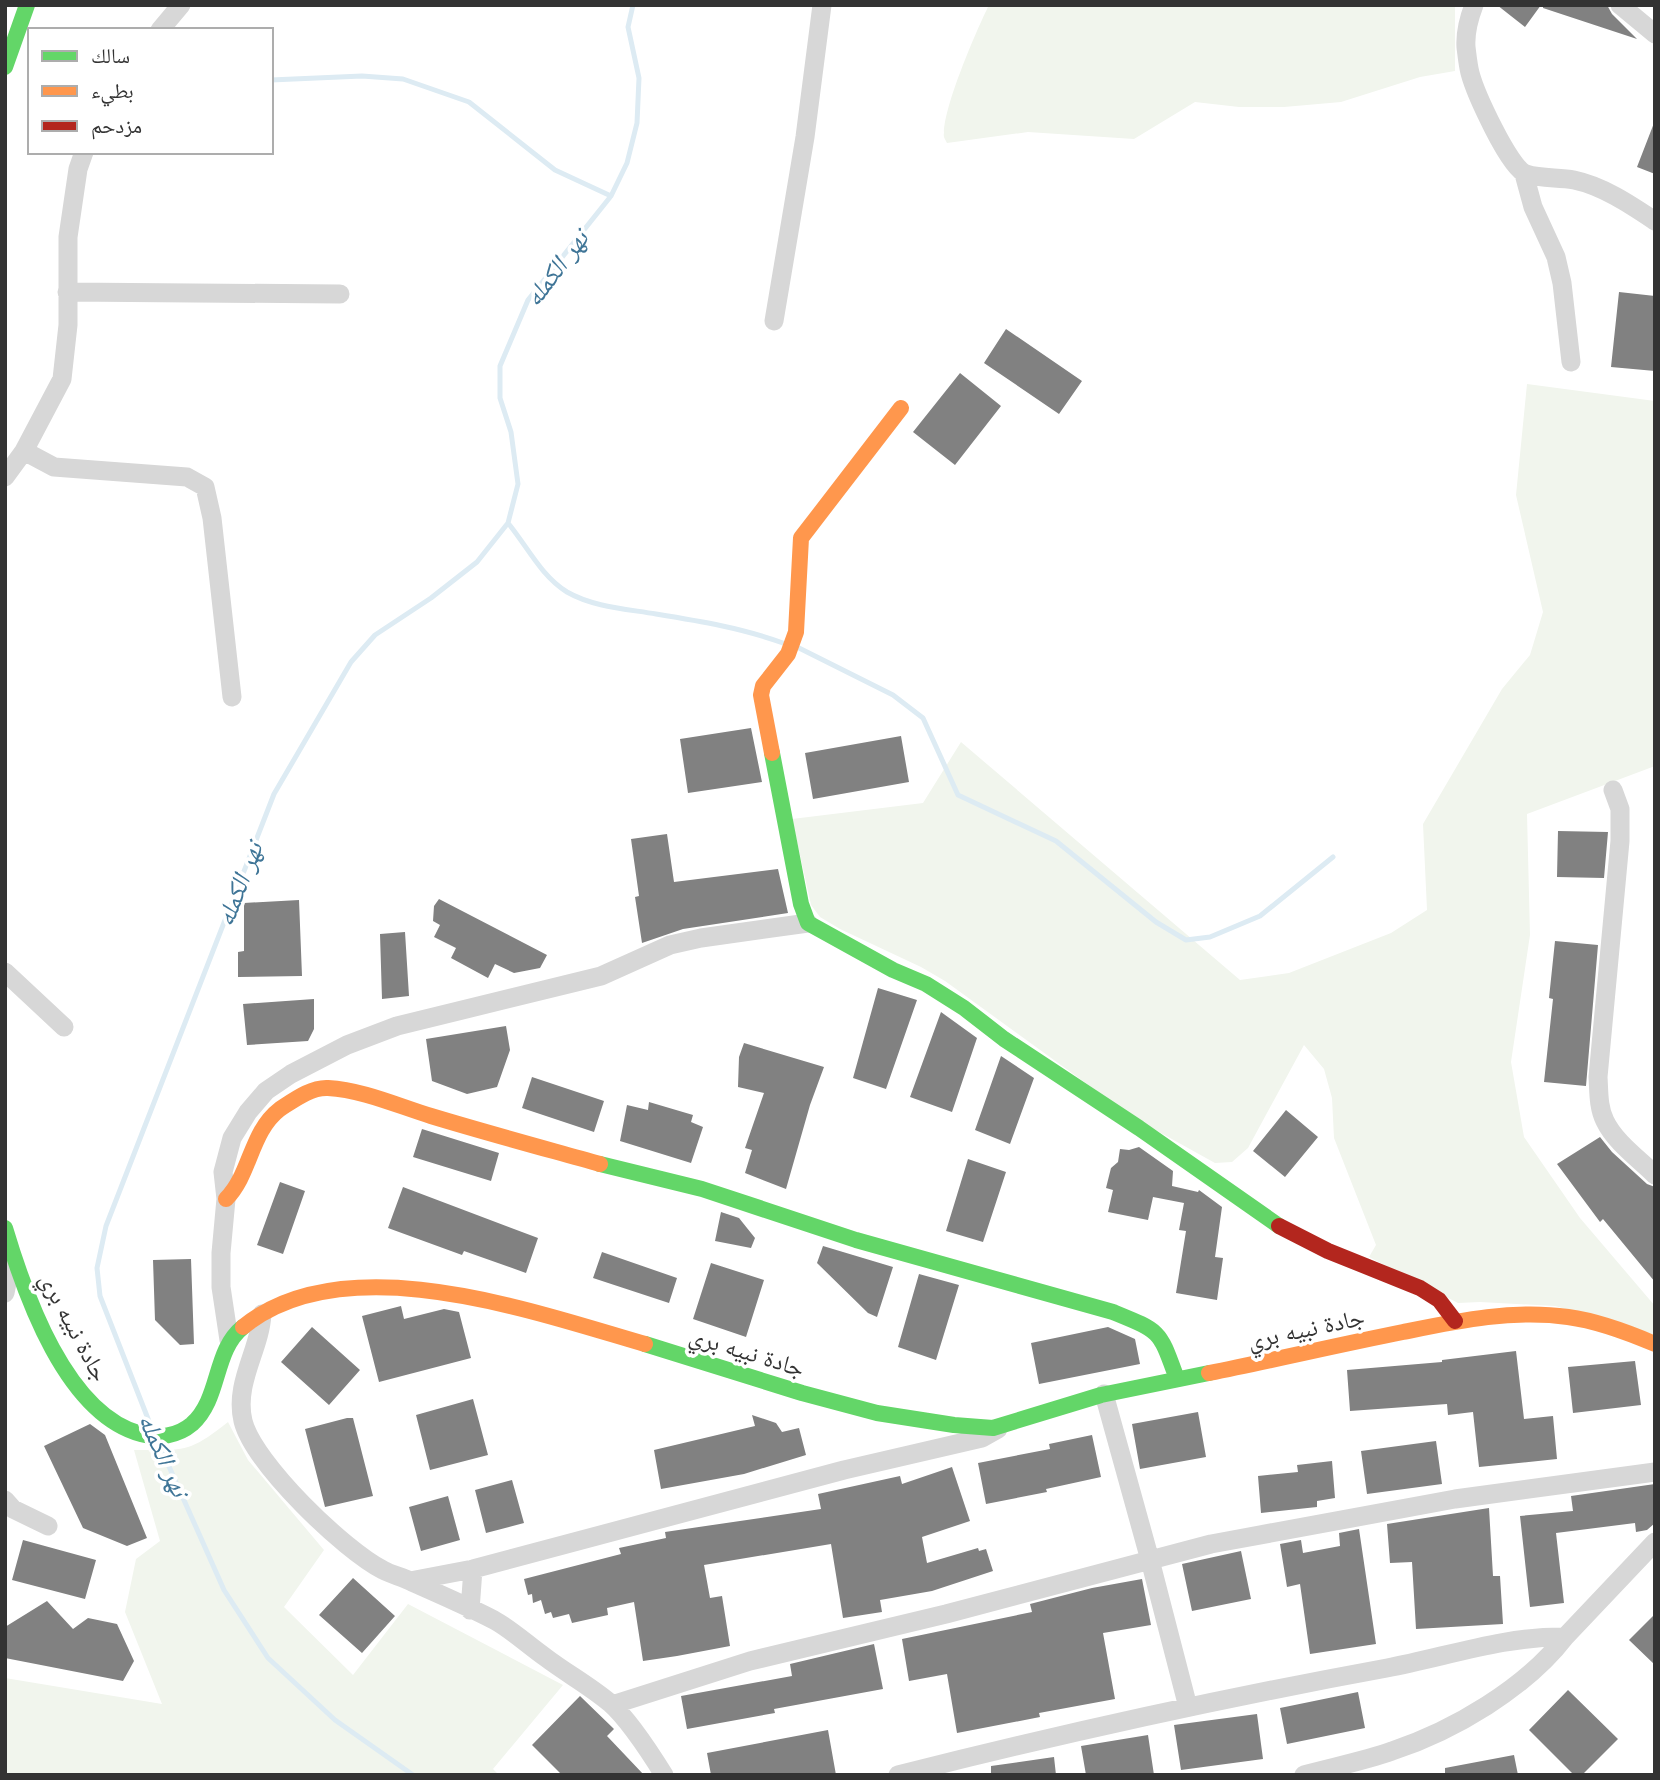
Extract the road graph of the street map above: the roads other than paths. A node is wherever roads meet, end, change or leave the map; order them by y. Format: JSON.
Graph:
{"nodes":[{"id":1,"x":27,"y":5,"type":"edge"},
{"id":2,"x":181,"y":5,"type":"edge"},
{"id":3,"x":822,"y":5,"type":"edge"},
{"id":4,"x":1474,"y":5,"type":"edge"},
{"id":5,"x":1619,"y":5,"type":"edge"},
{"id":6,"x":162,"y":28,"type":"edge"},
{"id":7,"x":1655,"y":34,"type":"edge"},
{"id":8,"x":6,"y":64,"type":"edge"},
{"id":9,"x":83,"y":154,"type":"edge"},
{"id":10,"x":1524,"y":174,"type":"junction"},
{"id":11,"x":1655,"y":221,"type":"edge"},
{"id":12,"x":67,"y":292,"type":"junction"},
{"id":13,"x":340,"y":294,"type":"dead end"},
{"id":14,"x":774,"y":321,"type":"dead end"},
{"id":15,"x":1571,"y":362,"type":"dead end"},
{"id":16,"x":901,"y":408,"type":"dead end"},
{"id":17,"x":24,"y":451,"type":"junction"},
{"id":18,"x":5,"y":477,"type":"edge"},
{"id":19,"x":232,"y":697,"type":"dead end"},
{"id":20,"x":1613,"y":790,"type":"dead end"},
{"id":21,"x":808,"y":923,"type":"junction"},
{"id":22,"x":5,"y":972,"type":"edge"},
{"id":23,"x":64,"y":1027,"type":"dead end"},
{"id":24,"x":1655,"y":1175,"type":"edge"},
{"id":25,"x":226,"y":1199,"type":"junction"},
{"id":26,"x":5,"y":1228,"type":"edge"},
{"id":27,"x":12,"y":1257,"type":"junction"},
{"id":28,"x":5,"y":1293,"type":"edge"},
{"id":29,"x":262,"y":1314,"type":"junction"},
{"id":30,"x":1455,"y":1321,"type":"junction"},
{"id":31,"x":229,"y":1340,"type":"junction"},
{"id":32,"x":1655,"y":1344,"type":"edge"},
{"id":33,"x":1177,"y":1379,"type":"junction"},
{"id":34,"x":1104,"y":1394,"type":"junction"},
{"id":35,"x":999,"y":1429,"type":"junction"},
{"id":36,"x":1655,"y":1472,"type":"edge"},
{"id":37,"x":5,"y":1500,"type":"edge"},
{"id":38,"x":48,"y":1526,"type":"dead end"},
{"id":39,"x":1655,"y":1542,"type":"edge"},
{"id":40,"x":1150,"y":1560,"type":"junction"},
{"id":41,"x":473,"y":1569,"type":"junction"},
{"id":42,"x":410,"y":1580,"type":"junction"},
{"id":43,"x":470,"y":1610,"type":"junction"},
{"id":44,"x":1565,"y":1637,"type":"junction"},
{"id":45,"x":612,"y":1705,"type":"junction"},
{"id":46,"x":1188,"y":1707,"type":"junction"},
{"id":47,"x":664,"y":1775,"type":"edge"},
{"id":48,"x":898,"y":1775,"type":"edge"},
{"id":49,"x":1304,"y":1775,"type":"edge"}],
"edges":[{"from":1,"to":8,"type":"street"},
{"from":2,"to":6,"type":"street"},
{"from":3,"to":14,"type":"street"},
{"from":4,"to":10,"type":"street"},
{"from":5,"to":7,"type":"street"},
{"from":9,"to":12,"type":"street"},
{"from":10,"to":11,"type":"street"},
{"from":10,"to":15,"type":"street"},
{"from":12,"to":13,"type":"street"},
{"from":12,"to":17,"type":"street"},
{"from":16,"to":21,"type":"street"},
{"from":17,"to":18,"type":"street"},
{"from":17,"to":19,"type":"street"},
{"from":20,"to":24,"type":"street"},
{"from":21,"to":25,"type":"street"},
{"from":21,"to":30,"type":"street"},
{"from":22,"to":23,"type":"street"},
{"from":25,"to":31,"type":"street"},
{"from":25,"to":33,"type":"street"},
{"from":26,"to":27,"type":"street","name":"جادة نبيه بري"},
{"from":27,"to":28,"type":"street"},
{"from":27,"to":31,"type":"street","name":"جادة نبيه بري"},
{"from":29,"to":31,"type":"street","name":"جادة نبيه بري"},
{"from":29,"to":35,"type":"street","name":"جادة نبيه بري"},
{"from":29,"to":42,"type":"street"},
{"from":30,"to":32,"type":"street","name":"جادة نبيه بري"},
{"from":30,"to":33,"type":"street","name":"جادة نبيه بري"},
{"from":33,"to":34,"type":"street","name":"جادة نبيه بري"},
{"from":34,"to":35,"type":"street","name":"جادة نبيه بري"},
{"from":34,"to":40,"type":"street"},
{"from":35,"to":41,"type":"street"},
{"from":36,"to":40,"type":"street"},
{"from":37,"to":38,"type":"street"},
{"from":39,"to":44,"type":"street"},
{"from":40,"to":45,"type":"street"},
{"from":40,"to":46,"type":"street"},
{"from":41,"to":42,"type":"street"},
{"from":41,"to":43,"type":"street"},
{"from":42,"to":43,"type":"street"},
{"from":43,"to":45,"type":"street"},
{"from":44,"to":46,"type":"street"},
{"from":44,"to":49,"type":"street"},
{"from":45,"to":47,"type":"street"},
{"from":46,"to":48,"type":"street"}]}
